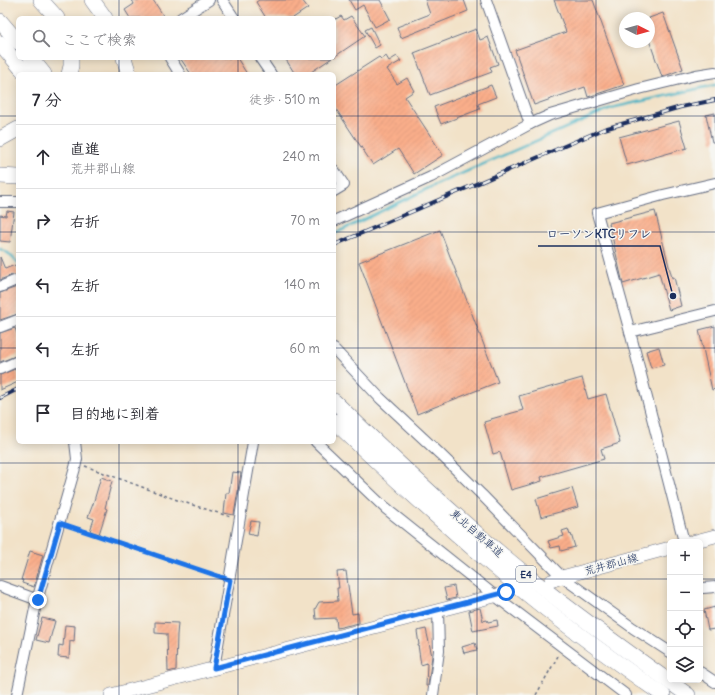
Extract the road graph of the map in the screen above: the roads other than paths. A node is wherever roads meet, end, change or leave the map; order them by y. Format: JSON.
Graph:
{"nodes":[{"id":1,"x":41,"y":0,"type":"edge"},
{"id":2,"x":92,"y":0,"type":"edge"},
{"id":3,"x":209,"y":0,"type":"edge"},
{"id":4,"x":222,"y":0,"type":"edge"},
{"id":5,"x":486,"y":0,"type":"edge"},
{"id":6,"x":55,"y":16,"type":"edge"},
{"id":7,"x":104,"y":16,"type":"edge"},
{"id":8,"x":184,"y":16,"type":"edge"},
{"id":9,"x":233,"y":16,"type":"edge"},
{"id":10,"x":0,"y":20,"type":"edge"},
{"id":11,"x":16,"y":40,"type":"edge"},
{"id":12,"x":0,"y":43,"type":"edge"},
{"id":13,"x":33,"y":60,"type":"edge"},
{"id":14,"x":71,"y":60,"type":"edge"},
{"id":15,"x":125,"y":60,"type":"edge"},
{"id":16,"x":171,"y":60,"type":"edge"},
{"id":17,"x":261,"y":60,"type":"edge"},
{"id":18,"x":24,"y":72,"type":"edge"},
{"id":19,"x":42,"y":72,"type":"edge"},
{"id":20,"x":69,"y":72,"type":"edge"},
{"id":21,"x":128,"y":72,"type":"edge"},
{"id":22,"x":179,"y":72,"type":"edge"},
{"id":23,"x":270,"y":72,"type":"edge"},
{"id":24,"x":715,"y":72,"type":"edge"},
{"id":25,"x":530,"y":124,"type":"junction"},
{"id":26,"x":16,"y":131,"type":"edge"},
{"id":27,"x":0,"y":139,"type":"edge"},
{"id":28,"x":336,"y":173,"type":"edge"},
{"id":29,"x":0,"y":176,"type":"edge"},
{"id":30,"x":16,"y":177,"type":"edge"},
{"id":31,"x":715,"y":183,"type":"edge"},
{"id":32,"x":336,"y":190,"type":"edge"},
{"id":33,"x":0,"y":202,"type":"edge"},
{"id":34,"x":16,"y":202,"type":"edge"},
{"id":35,"x":336,"y":220,"type":"edge"},
{"id":36,"x":14,"y":281,"type":"dead end"},
{"id":37,"x":0,"y":287,"type":"edge"},
{"id":38,"x":715,"y":312,"type":"edge"},
{"id":39,"x":16,"y":321,"type":"edge"},
{"id":40,"x":0,"y":327,"type":"edge"},
{"id":41,"x":630,"y":332,"type":"junction"},
{"id":42,"x":336,"y":351,"type":"edge"},
{"id":43,"x":16,"y":363,"type":"edge"},
{"id":44,"x":0,"y":369,"type":"edge"},
{"id":45,"x":336,"y":390,"type":"edge"},
{"id":46,"x":336,"y":404,"type":"edge"},
{"id":47,"x":336,"y":422,"type":"edge"},
{"id":48,"x":336,"y":427,"type":"edge"},
{"id":49,"x":75,"y":444,"type":"edge"},
{"id":50,"x":253,"y":444,"type":"edge"},
{"id":51,"x":318,"y":444,"type":"edge"},
{"id":52,"x":370,"y":447,"type":"junction"},
{"id":53,"x":715,"y":536,"type":"edge"},
{"id":54,"x":683,"y":539,"type":"edge"},
{"id":55,"x":703,"y":539,"type":"edge"},
{"id":56,"x":667,"y":549,"type":"edge"},
{"id":57,"x":557,"y":579,"type":"junction"},
{"id":58,"x":0,"y":586,"type":"edge"},
{"id":59,"x":715,"y":587,"type":"edge"},
{"id":60,"x":703,"y":588,"type":"dead end"},
{"id":61,"x":500,"y":594,"type":"junction"},
{"id":62,"x":38,"y":600,"type":"junction"},
{"id":63,"x":438,"y":610,"type":"junction"},
{"id":64,"x":667,"y":650,"type":"edge"},
{"id":65,"x":214,"y":668,"type":"junction"},
{"id":66,"x":703,"y":674,"type":"edge"},
{"id":67,"x":715,"y":682,"type":"edge"},
{"id":68,"x":17,"y":695,"type":"edge"},
{"id":69,"x":111,"y":695,"type":"edge"},
{"id":70,"x":433,"y":695,"type":"edge"},
{"id":71,"x":626,"y":695,"type":"edge"},
{"id":72,"x":663,"y":695,"type":"edge"},
{"id":73,"x":688,"y":695,"type":"edge"}],
"edges":[{"from":1,"to":6,"type":"highway"},
{"from":2,"to":7,"type":"highway"},
{"from":3,"to":8,"type":"street"},
{"from":4,"to":9,"type":"street"},
{"from":5,"to":25,"type":"street"},
{"from":10,"to":11,"type":"highway"},
{"from":12,"to":18,"type":"highway"},
{"from":13,"to":19,"type":"highway"},
{"from":14,"to":20,"type":"highway"},
{"from":15,"to":21,"type":"highway"},
{"from":16,"to":22,"type":"street"},
{"from":17,"to":23,"type":"street"},
{"from":24,"to":25,"type":"street"},
{"from":25,"to":35,"type":"street"},
{"from":26,"to":27,"type":"highway"},
{"from":28,"to":32,"type":"street"},
{"from":29,"to":30,"type":"highway"},
{"from":31,"to":41,"type":"street"},
{"from":33,"to":34,"type":"street"},
{"from":36,"to":37,"type":"street"},
{"from":38,"to":41,"type":"street"},
{"from":39,"to":40,"type":"street"},
{"from":41,"to":54,"type":"street"},
{"from":42,"to":57,"type":"street"},
{"from":43,"to":44,"type":"street"},
{"from":45,"to":52,"type":"highway"},
{"from":46,"to":52,"type":"highway","name":"東北自動車道","number":"E4"},
{"from":47,"to":52,"type":"highway","name":"東北自動車道","number":"E4"},
{"from":48,"to":52,"type":"highway"},
{"from":49,"to":62,"type":"street"},
{"from":50,"to":65,"type":"street"},
{"from":51,"to":61,"type":"street"},
{"from":52,"to":72,"type":"highway","name":"東北自動車道","number":"E4"},
{"from":52,"to":73,"type":"highway","name":"東北自動車道","number":"E4"},
{"from":53,"to":55,"type":"main road"},
{"from":56,"to":57,"type":"main road","name":"荒井郡山線"},
{"from":57,"to":64,"type":"street"},
{"from":58,"to":62,"type":"street"},
{"from":59,"to":60,"type":"street"},
{"from":61,"to":63,"type":"main road"},
{"from":61,"to":71,"type":"street"},
{"from":62,"to":68,"type":"street"},
{"from":63,"to":65,"type":"main road"},
{"from":63,"to":70,"type":"street"},
{"from":65,"to":69,"type":"main road"},
{"from":66,"to":67,"type":"street"}]}
